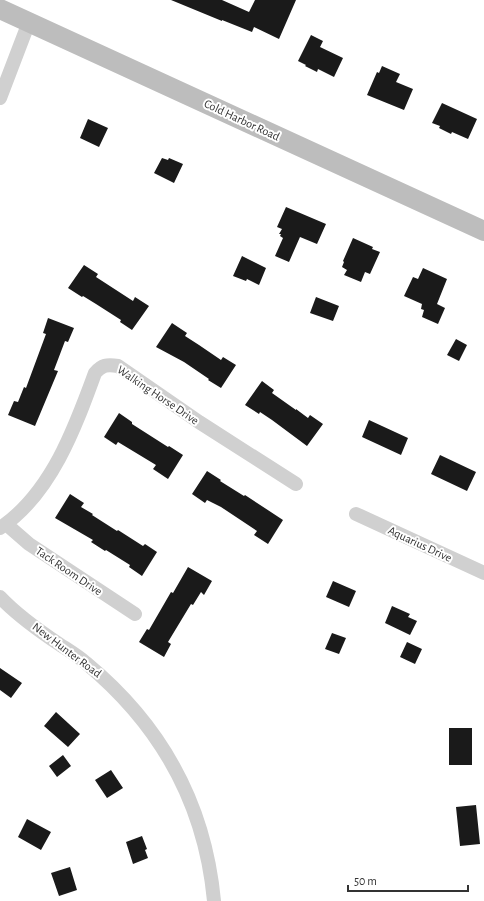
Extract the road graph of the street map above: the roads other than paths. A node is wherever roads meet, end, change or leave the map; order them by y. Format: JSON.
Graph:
{"nodes":[{"id":1,"x":0,"y":10,"type":"edge"},
{"id":2,"x":29,"y":22,"type":"junction"},
{"id":3,"x":0,"y":98,"type":"edge"},
{"id":4,"x":484,"y":231,"type":"edge"},
{"id":5,"x":296,"y":484,"type":"dead end"},
{"id":6,"x":356,"y":514,"type":"dead end"},
{"id":7,"x":3,"y":526,"type":"edge"},
{"id":8,"x":484,"y":573,"type":"edge"},
{"id":9,"x":0,"y":597,"type":"edge"},
{"id":10,"x":135,"y":614,"type":"dead end"},
{"id":11,"x":214,"y":901,"type":"edge"}],
"edges":[{"from":1,"to":2,"type":"main road","name":"Cold Harbor Road"},
{"from":2,"to":3,"type":"street"},
{"from":2,"to":4,"type":"main road","name":"Cold Harbor Road"},
{"from":5,"to":7,"type":"street","name":"Walking Horse Drive"},
{"from":6,"to":8,"type":"street","name":"Aquarius Drive"},
{"from":7,"to":10,"type":"street","name":"Tack Room Drive"},
{"from":9,"to":11,"type":"street","name":"New Hunter Road"}]}
